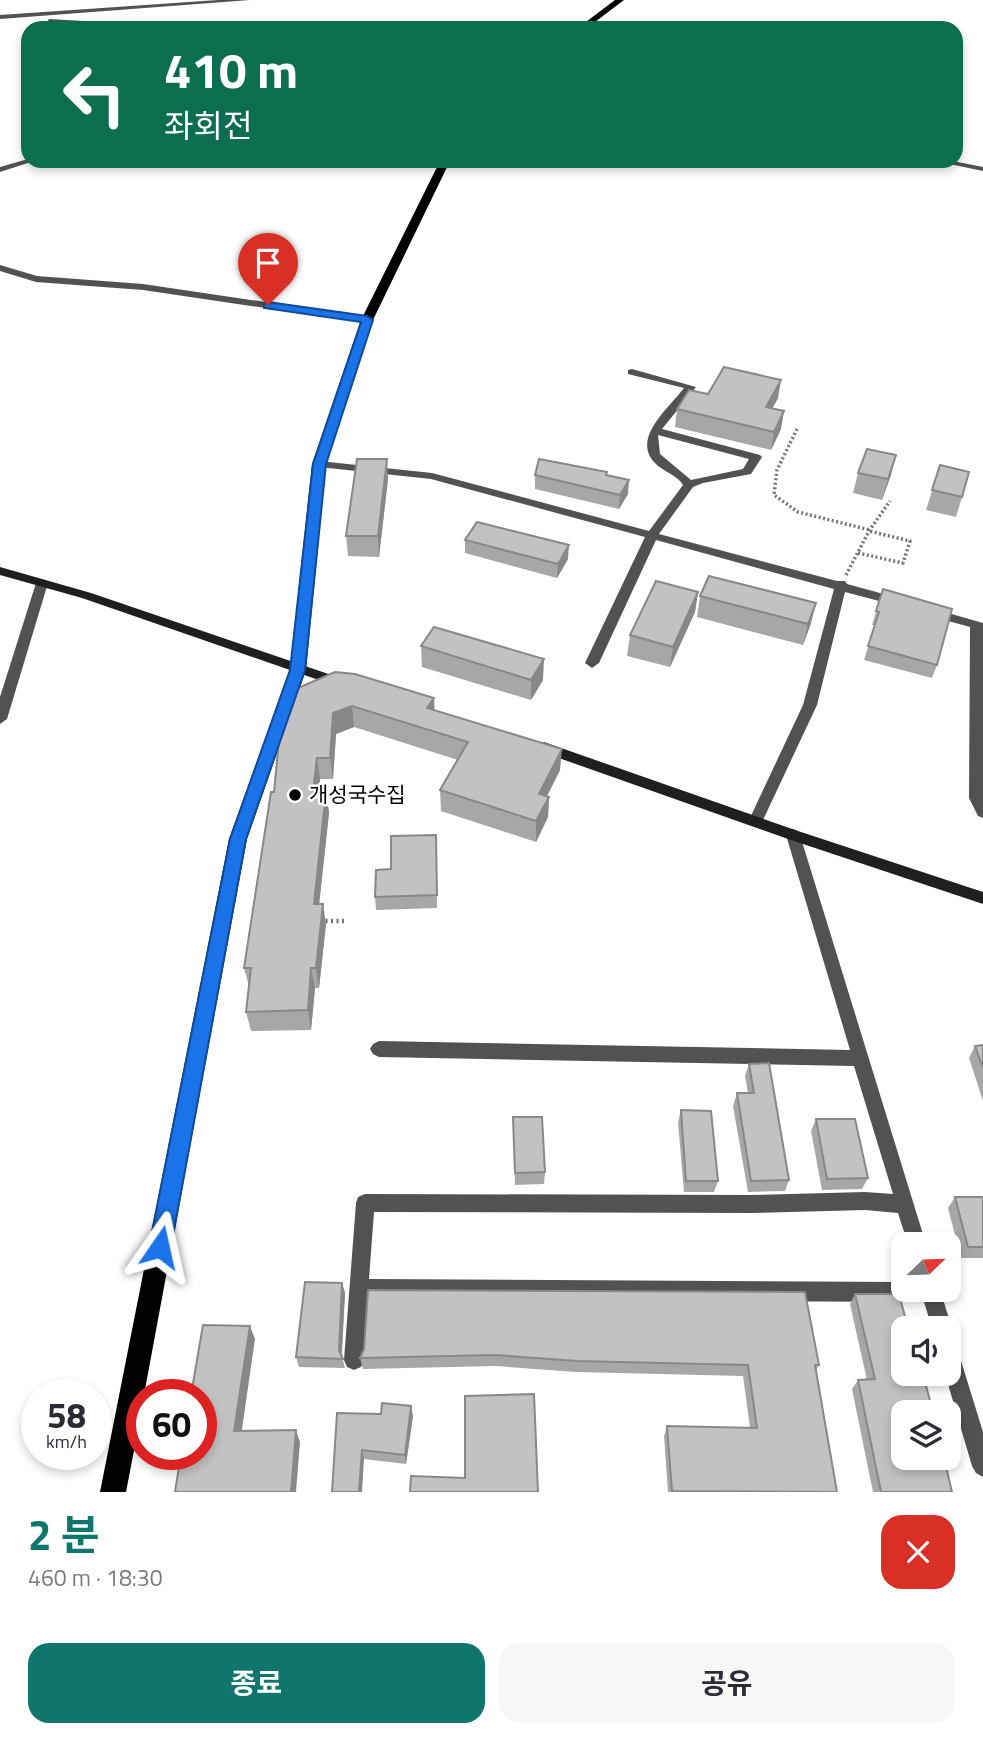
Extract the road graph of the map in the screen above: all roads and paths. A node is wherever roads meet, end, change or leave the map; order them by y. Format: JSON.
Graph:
{"nodes":[{"id":1,"x":247,"y":0,"type":"edge"},
{"id":2,"x":620,"y":0,"type":"edge"},
{"id":3,"x":28,"y":15,"type":"junction"},
{"id":4,"x":0,"y":17,"type":"edge"},
{"id":5,"x":37,"y":21,"type":"edge"},
{"id":6,"x":592,"y":21,"type":"edge"},
{"id":7,"x":21,"y":164,"type":"edge"},
{"id":8,"x":963,"y":165,"type":"edge"},
{"id":9,"x":442,"y":168,"type":"edge"},
{"id":10,"x":983,"y":169,"type":"edge"},
{"id":11,"x":0,"y":170,"type":"edge"},
{"id":12,"x":0,"y":268,"type":"edge"},
{"id":13,"x":367,"y":320,"type":"junction"},
{"id":14,"x":632,"y":372,"type":"dead end"},
{"id":15,"x":797,"y":429,"type":"dead end"},
{"id":16,"x":656,"y":431,"type":"junction"},
{"id":17,"x":320,"y":464,"type":"junction"},
{"id":18,"x":689,"y":485,"type":"junction"},
{"id":19,"x":890,"y":501,"type":"dead end"},
{"id":20,"x":870,"y":531,"type":"junction"},
{"id":21,"x":652,"y":535,"type":"junction"},
{"id":22,"x":858,"y":552,"type":"junction"},
{"id":23,"x":0,"y":571,"type":"edge"},
{"id":24,"x":42,"y":583,"type":"junction"},
{"id":25,"x":841,"y":584,"type":"junction"},
{"id":26,"x":980,"y":626,"type":"edge"},
{"id":27,"x":592,"y":663,"type":"dead end"},
{"id":28,"x":298,"y":670,"type":"junction"},
{"id":29,"x":350,"y":685,"type":"edge"},
{"id":30,"x":0,"y":719,"type":"edge"},
{"id":31,"x":533,"y":743,"type":"edge"},
{"id":32,"x":983,"y":812,"type":"edge"},
{"id":33,"x":756,"y":820,"type":"junction"},
{"id":34,"x":793,"y":835,"type":"junction"},
{"id":35,"x":983,"y":898,"type":"edge"},
{"id":36,"x":306,"y":920,"type":"edge"},
{"id":37,"x":347,"y":921,"type":"dead end"},
{"id":38,"x":379,"y":1049,"type":"dead end"},
{"id":39,"x":861,"y":1058,"type":"junction"},
{"id":40,"x":905,"y":1204,"type":"junction"},
{"id":41,"x":913,"y":1232,"type":"edge"},
{"id":42,"x":359,"y":1289,"type":"junction"},
{"id":43,"x":891,"y":1291,"type":"edge"},
{"id":44,"x":354,"y":1360,"type":"dead end"},
{"id":45,"x":959,"y":1386,"type":"edge"},
{"id":46,"x":983,"y":1466,"type":"edge"},
{"id":47,"x":113,"y":1492,"type":"edge"}],
"edges":[{"from":1,"to":3,"type":"street"},
{"from":2,"to":6,"type":"main road"},
{"from":3,"to":4,"type":"street"},
{"from":3,"to":5,"type":"street"},
{"from":7,"to":11,"type":"street"},
{"from":8,"to":10,"type":"street"},
{"from":9,"to":13,"type":"main road"},
{"from":12,"to":13,"type":"street"},
{"from":13,"to":17,"type":"main road"},
{"from":14,"to":16,"type":"street"},
{"from":15,"to":20,"type":"path"},
{"from":16,"to":18,"type":"street"},
{"from":16,"to":18,"type":"street"},
{"from":17,"to":21,"type":"street"},
{"from":17,"to":28,"type":"main road"},
{"from":18,"to":21,"type":"street"},
{"from":19,"to":20,"type":"path"},
{"from":20,"to":22,"type":"path"},
{"from":20,"to":22,"type":"path"},
{"from":21,"to":25,"type":"street"},
{"from":21,"to":27,"type":"street"},
{"from":22,"to":25,"type":"path"},
{"from":23,"to":24,"type":"street"},
{"from":24,"to":28,"type":"street"},
{"from":24,"to":30,"type":"street"},
{"from":25,"to":26,"type":"street"},
{"from":25,"to":33,"type":"street"},
{"from":26,"to":32,"type":"street"},
{"from":28,"to":29,"type":"street"},
{"from":28,"to":47,"type":"main road"},
{"from":31,"to":33,"type":"street"},
{"from":33,"to":34,"type":"street"},
{"from":34,"to":35,"type":"street"},
{"from":34,"to":39,"type":"street"},
{"from":36,"to":37,"type":"path"},
{"from":38,"to":39,"type":"street"},
{"from":39,"to":40,"type":"street"},
{"from":40,"to":41,"type":"street"},
{"from":40,"to":42,"type":"street"},
{"from":42,"to":43,"type":"street"},
{"from":42,"to":44,"type":"street"},
{"from":45,"to":46,"type":"street"}]}
